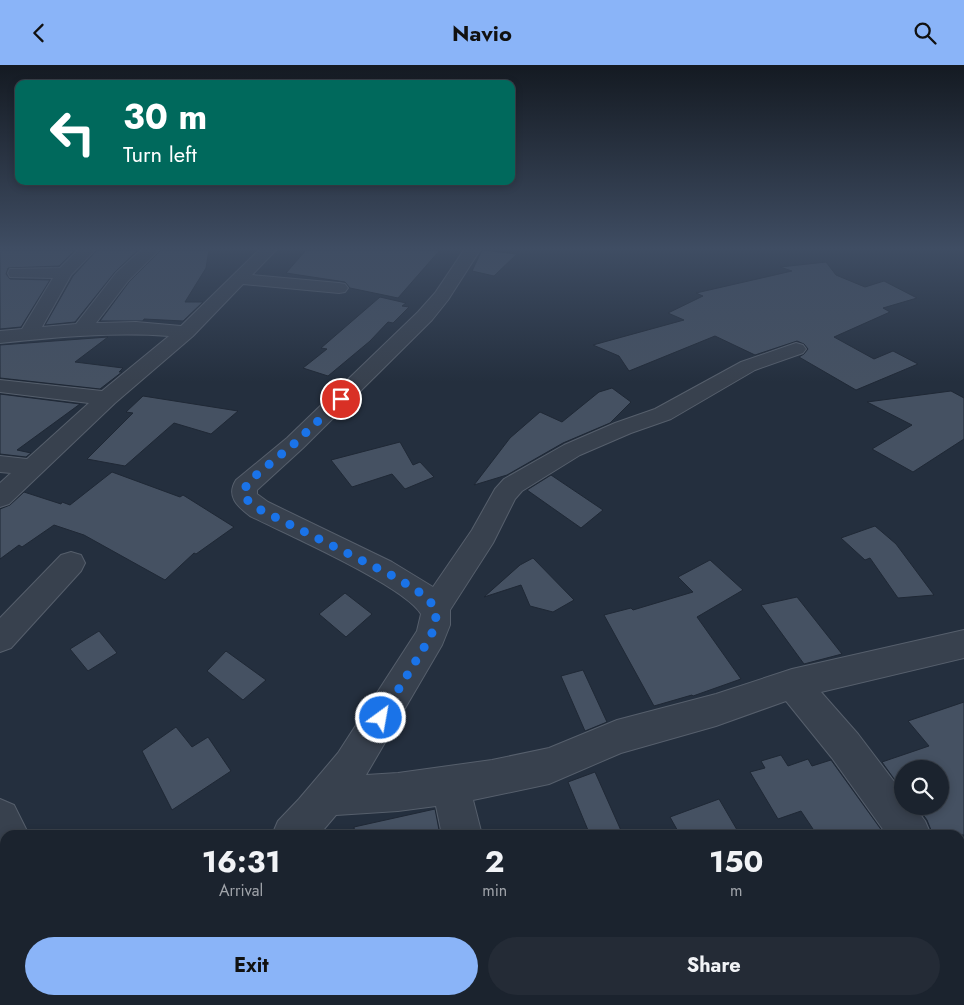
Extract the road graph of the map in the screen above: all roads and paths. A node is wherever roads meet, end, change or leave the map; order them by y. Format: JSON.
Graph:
{"nodes":[{"id":1,"x":52,"y":294,"type":"edge"},
{"id":2,"x":109,"y":294,"type":"edge"},
{"id":3,"x":225,"y":294,"type":"edge"},
{"id":4,"x":444,"y":294,"type":"edge"},
{"id":5,"x":82,"y":329,"type":"junction"},
{"id":6,"x":186,"y":331,"type":"junction"},
{"id":7,"x":29,"y":333,"type":"junction"},
{"id":8,"x":0,"y":337,"type":"edge"},
{"id":9,"x":796,"y":349,"type":"dead end"},
{"id":10,"x":0,"y":386,"type":"edge"},
{"id":11,"x":107,"y":397,"type":"junction"},
{"id":12,"x":0,"y":464,"type":"edge"},
{"id":13,"x":32,"y":468,"type":"junction"},
{"id":14,"x":0,"y":498,"type":"edge"},
{"id":15,"x":71,"y":563,"type":"dead end"},
{"id":16,"x":435,"y":608,"type":"junction"},
{"id":17,"x":0,"y":639,"type":"edge"},
{"id":18,"x":964,"y":643,"type":"edge"},
{"id":19,"x":792,"y":684,"type":"junction"},
{"id":20,"x":450,"y":785,"type":"junction"},
{"id":21,"x":328,"y":797,"type":"junction"},
{"id":22,"x":0,"y":819,"type":"edge"},
{"id":23,"x":6,"y":830,"type":"edge"},
{"id":24,"x":297,"y":830,"type":"edge"},
{"id":25,"x":461,"y":830,"type":"edge"},
{"id":26,"x":907,"y":830,"type":"edge"}],
"edges":[{"from":1,"to":7,"type":"street"},
{"from":2,"to":5,"type":"street"},
{"from":3,"to":6,"type":"street"},
{"from":4,"to":16,"type":"street"},
{"from":5,"to":6,"type":"street"},
{"from":5,"to":7,"type":"street"},
{"from":6,"to":11,"type":"street"},
{"from":7,"to":8,"type":"street"},
{"from":9,"to":16,"type":"street"},
{"from":10,"to":11,"type":"street"},
{"from":11,"to":13,"type":"street"},
{"from":12,"to":13,"type":"street"},
{"from":13,"to":14,"type":"street"},
{"from":15,"to":17,"type":"street"},
{"from":16,"to":21,"type":"street"},
{"from":18,"to":19,"type":"street"},
{"from":19,"to":20,"type":"street"},
{"from":19,"to":26,"type":"street"},
{"from":20,"to":21,"type":"street"},
{"from":20,"to":25,"type":"street"},
{"from":21,"to":24,"type":"street"},
{"from":22,"to":23,"type":"street"}]}
